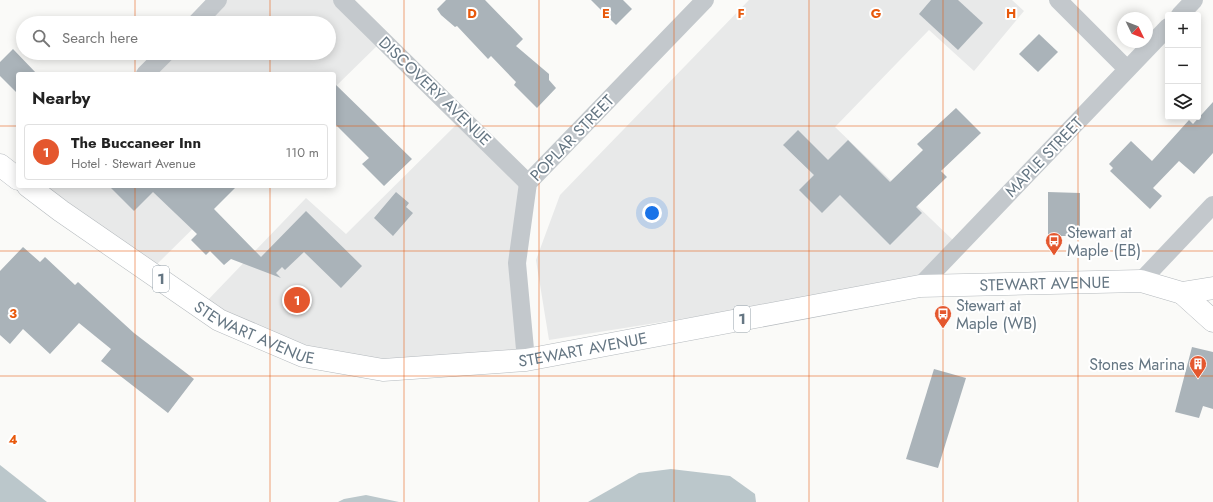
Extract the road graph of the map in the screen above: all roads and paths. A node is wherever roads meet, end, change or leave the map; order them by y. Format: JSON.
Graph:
{"nodes":[{"id":1,"x":218,"y":0,"type":"edge"},
{"id":2,"x":342,"y":0,"type":"edge"},
{"id":3,"x":705,"y":0,"type":"edge"},
{"id":4,"x":1058,"y":0,"type":"edge"},
{"id":5,"x":1194,"y":0,"type":"edge"},
{"id":6,"x":1183,"y":12,"type":"edge"},
{"id":7,"x":203,"y":16,"type":"edge"},
{"id":8,"x":1165,"y":30,"type":"edge"},
{"id":9,"x":159,"y":60,"type":"edge"},
{"id":10,"x":1128,"y":69,"type":"junction"},
{"id":11,"x":147,"y":72,"type":"edge"},
{"id":12,"x":0,"y":165,"type":"edge"},
{"id":13,"x":16,"y":176,"type":"edge"},
{"id":14,"x":528,"y":183,"type":"junction"},
{"id":15,"x":32,"y":188,"type":"edge"},
{"id":16,"x":1213,"y":205,"type":"edge"},
{"id":17,"x":1141,"y":281,"type":"junction"},
{"id":18,"x":920,"y":286,"type":"junction"},
{"id":19,"x":1213,"y":288,"type":"edge"},
{"id":20,"x":1182,"y":293,"type":"junction"},
{"id":21,"x":1213,"y":321,"type":"edge"},
{"id":22,"x":526,"y":360,"type":"junction"}],
"edges":[{"from":1,"to":7,"type":"street"},
{"from":2,"to":14,"type":"street","name":"DISCOVERY AVENUE"},
{"from":3,"to":14,"type":"street","name":"POPLAR STREET"},
{"from":4,"to":10,"type":"street"},
{"from":5,"to":6,"type":"street"},
{"from":8,"to":10,"type":"street","name":"MAPLE STREET"},
{"from":9,"to":11,"type":"street"},
{"from":10,"to":18,"type":"street","name":"MAPLE STREET"},
{"from":12,"to":13,"type":"highway","name":"STEWART AVENUE","number":"1"},
{"from":14,"to":22,"type":"street","name":"POPLAR STREET"},
{"from":15,"to":22,"type":"highway","name":"STEWART AVENUE","number":"1"},
{"from":16,"to":17,"type":"street"},
{"from":17,"to":18,"type":"highway","name":"STEWART AVENUE","number":"1"},
{"from":17,"to":20,"type":"highway","name":"STEWART AVENUE","number":"1"},
{"from":18,"to":22,"type":"highway","name":"STEWART AVENUE","number":"1"},
{"from":19,"to":20,"type":"highway","name":"STEWART AVENUE","number":"1"},
{"from":20,"to":21,"type":"highway","name":"STEWART AVENUE","number":"1"}]}
